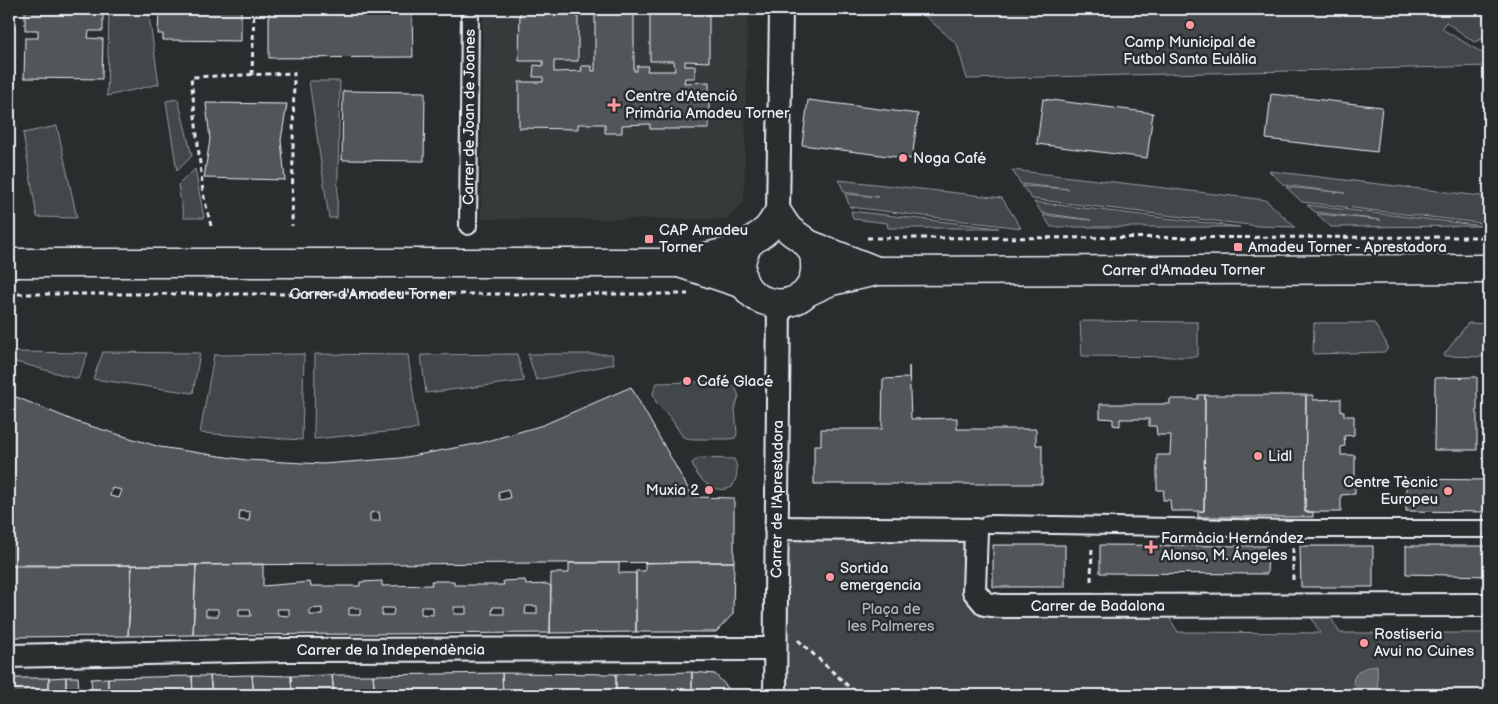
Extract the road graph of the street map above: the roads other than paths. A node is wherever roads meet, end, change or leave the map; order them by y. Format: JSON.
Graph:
{"nodes":[{"id":1,"x":470,"y":9,"type":"edge"},
{"id":2,"x":781,"y":9,"type":"edge"},
{"id":3,"x":778,"y":214,"type":"junction"},
{"id":4,"x":468,"y":226,"type":"dead end"},
{"id":5,"x":808,"y":244,"type":"junction"},
{"id":6,"x":746,"y":248,"type":"junction"},
{"id":7,"x":9,"y":263,"type":"edge"},
{"id":8,"x":679,"y":263,"type":"junction"},
{"id":9,"x":1489,"y":269,"type":"edge"},
{"id":10,"x":877,"y":271,"type":"junction"},
{"id":11,"x":743,"y":284,"type":"junction"},
{"id":12,"x":807,"y":292,"type":"junction"},
{"id":13,"x":779,"y":304,"type":"junction"},
{"id":14,"x":988,"y":524,"type":"dead end"},
{"id":15,"x":776,"y":528,"type":"junction"},
{"id":16,"x":1489,"y":529,"type":"edge"},
{"id":17,"x":1489,"y":605,"type":"edge"},
{"id":18,"x":783,"y":641,"type":"junction"},
{"id":19,"x":9,"y":656,"type":"edge"},
{"id":20,"x":775,"y":695,"type":"edge"}],
"edges":[{"from":1,"to":4,"type":"street","name":"Carrer de Joan de Joanes"},
{"from":2,"to":3,"type":"street"},
{"from":3,"to":5,"type":"street"},
{"from":3,"to":6,"type":"street"},
{"from":5,"to":10,"type":"street","name":"Carrer d'Amadeu Torner"},
{"from":5,"to":12,"type":"street"},
{"from":6,"to":8,"type":"street","name":"Carrer d'Amadeu Torner"},
{"from":6,"to":11,"type":"street"},
{"from":7,"to":8,"type":"street","name":"Carrer d'Amadeu Torner"},
{"from":8,"to":11,"type":"street","name":"Carrer d'Amadeu Torner"},
{"from":9,"to":10,"type":"street","name":"Carrer d'Amadeu Torner"},
{"from":10,"to":12,"type":"street","name":"Carrer d'Amadeu Torner"},
{"from":11,"to":13,"type":"street"},
{"from":12,"to":13,"type":"street"},
{"from":13,"to":15,"type":"street","name":"Carrer de l'Aprestadora"},
{"from":14,"to":16,"type":"street"},
{"from":15,"to":17,"type":"street","name":"Carrer de Badalona"},
{"from":15,"to":18,"type":"street","name":"Carrer de l'Aprestadora"},
{"from":18,"to":19,"type":"street","name":"Carrer de la Independència"},
{"from":18,"to":20,"type":"street","name":"Carrer de l'Aprestadora"}]}
